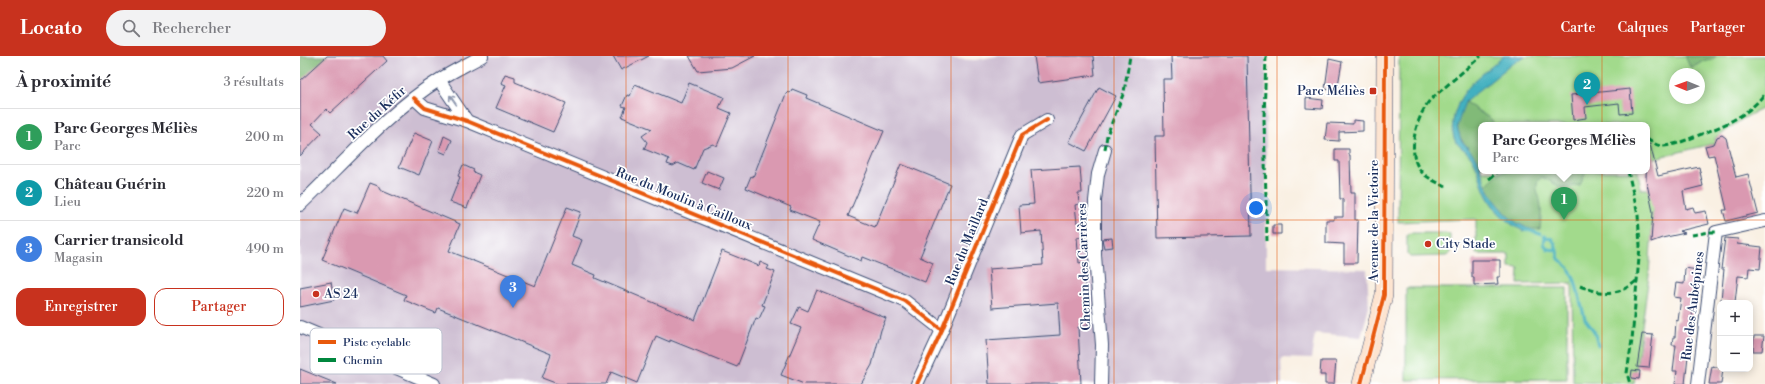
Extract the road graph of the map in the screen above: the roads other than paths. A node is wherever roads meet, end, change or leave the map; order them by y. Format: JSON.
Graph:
{"nodes":[{"id":1,"x":482,"y":56,"type":"edge"},
{"id":2,"x":1385,"y":56,"type":"edge"},
{"id":3,"x":439,"y":80,"type":"junction"},
{"id":4,"x":414,"y":98,"type":"junction"},
{"id":5,"x":467,"y":120,"type":"junction"},
{"id":6,"x":1048,"y":120,"type":"dead end"},
{"id":7,"x":1105,"y":150,"type":"dead end"},
{"id":8,"x":300,"y":205,"type":"edge"},
{"id":9,"x":1765,"y":220,"type":"edge"},
{"id":10,"x":300,"y":328,"type":"edge"},
{"id":11,"x":942,"y":330,"type":"junction"},
{"id":12,"x":310,"y":332,"type":"edge"},
{"id":13,"x":410,"y":374,"type":"edge"},
{"id":14,"x":434,"y":384,"type":"edge"},
{"id":15,"x":917,"y":384,"type":"edge"},
{"id":16,"x":1101,"y":384,"type":"edge"},
{"id":17,"x":1361,"y":384,"type":"edge"},
{"id":18,"x":1698,"y":384,"type":"edge"}],
"edges":[{"from":1,"to":3,"type":"street","name":"Rue du Kéfir"},
{"from":2,"to":17,"type":"street","name":"Avenue de la Victoire"},
{"from":3,"to":4,"type":"street","name":"Rue du Kéfir"},
{"from":5,"to":3,"type":"street","one_way":true},
{"from":4,"to":5,"type":"street","name":"Rue du Moulin à Cailloux"},
{"from":4,"to":8,"type":"street","name":"Rue du Kéfir"},
{"from":5,"to":11,"type":"street","name":"Rue du Moulin à Cailloux"},
{"from":6,"to":11,"type":"street","name":"Rue du Maillard"},
{"from":7,"to":16,"type":"street","name":"Chemin des Carrières"},
{"from":9,"to":18,"type":"street","name":"Rue des Aubépines"},
{"from":10,"to":12,"type":"street"},
{"from":11,"to":15,"type":"street","name":"Rue du Maillard"},
{"from":13,"to":14,"type":"street"}]}
